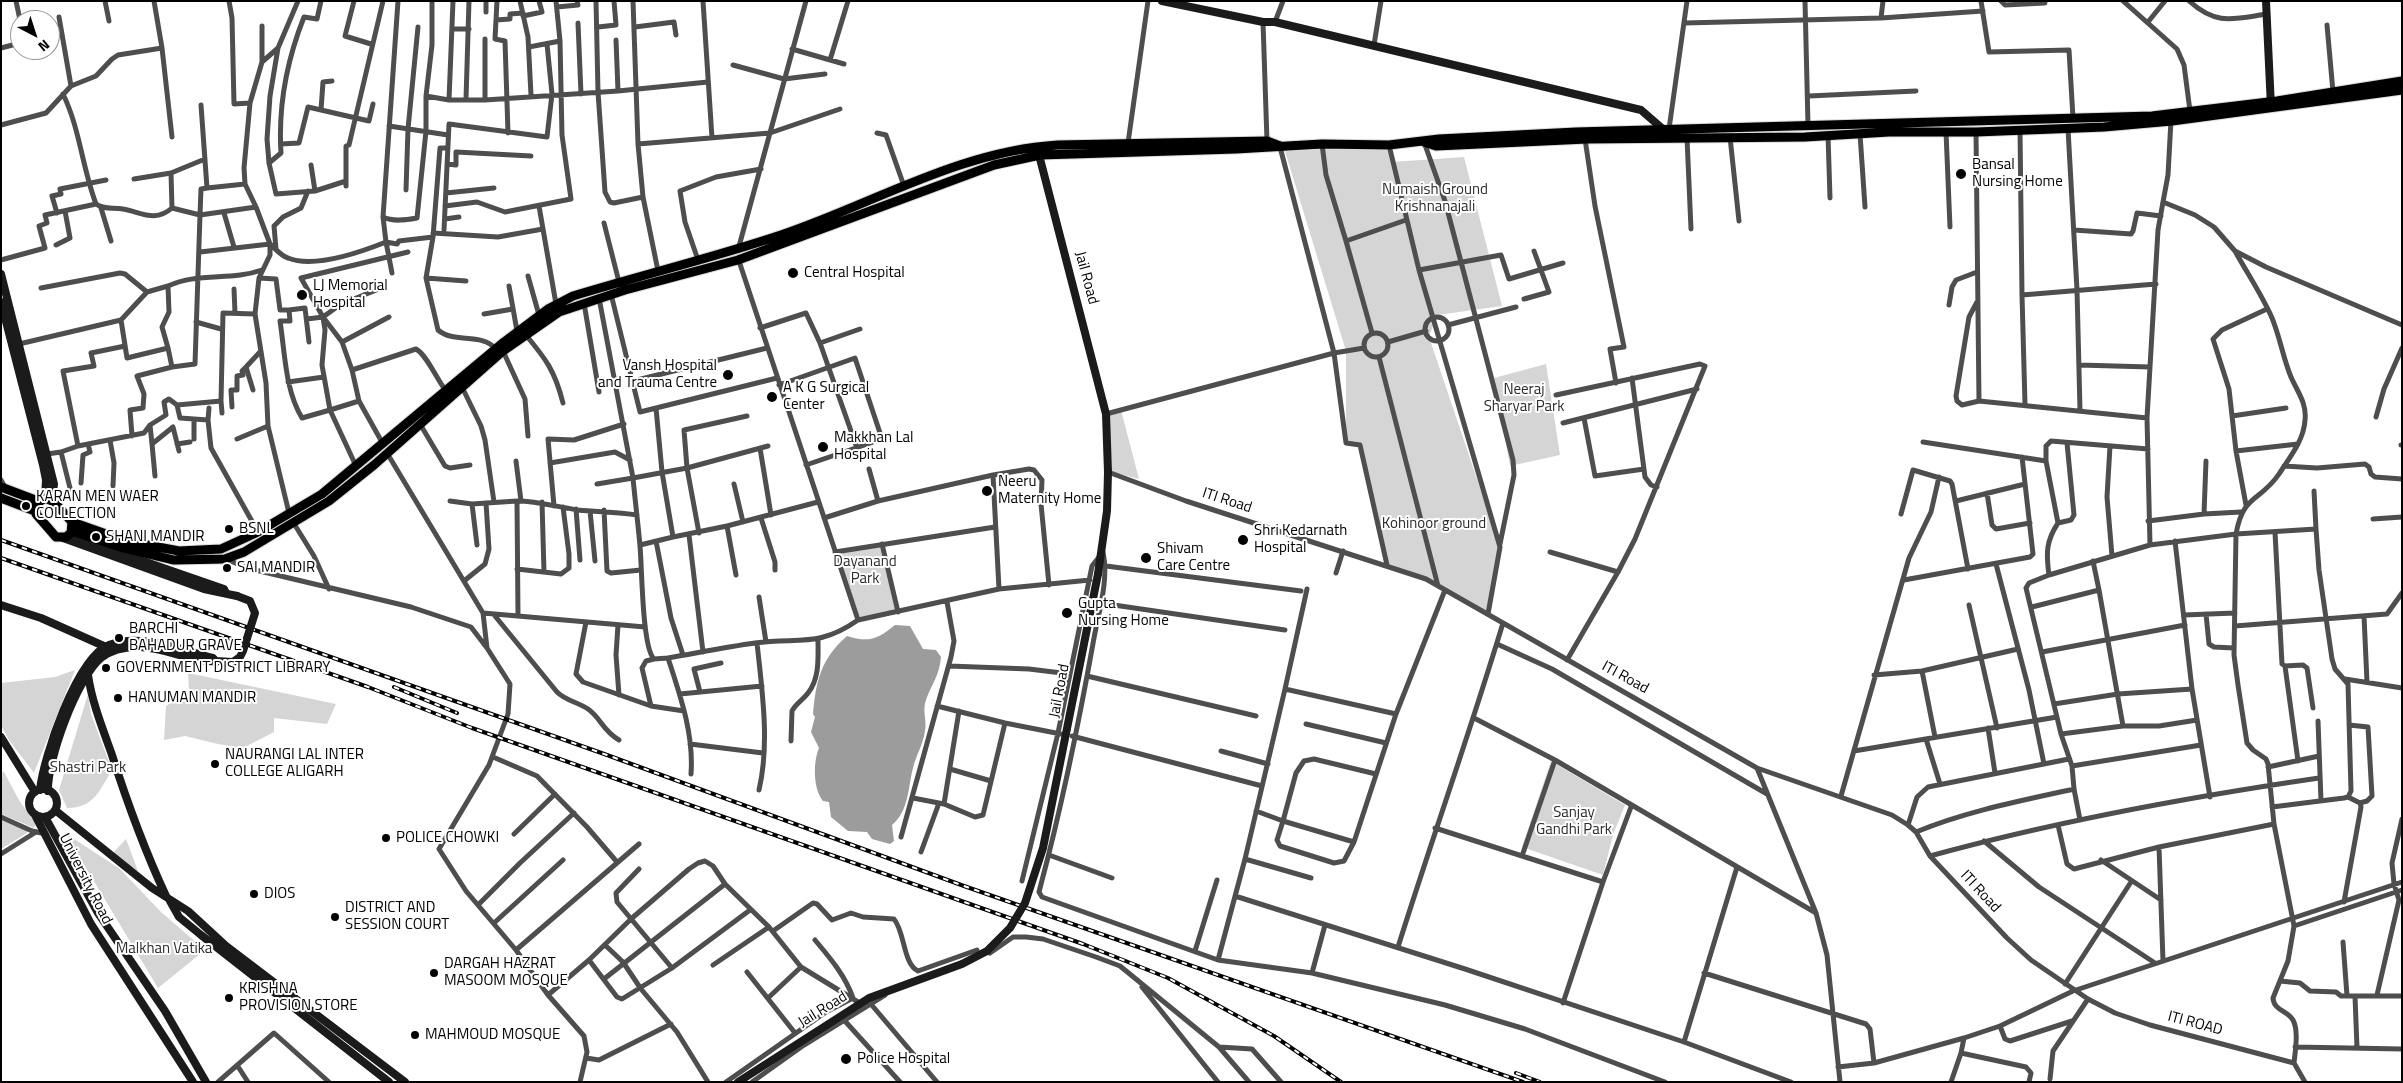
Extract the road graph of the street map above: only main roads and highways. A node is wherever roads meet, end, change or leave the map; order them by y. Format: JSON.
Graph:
{"nodes":[{"id":1,"x":2266,"y":1,"type":"edge"},
{"id":2,"x":1166,"y":2,"type":"edge"},
{"id":3,"x":2402,"y":81,"type":"edge"},
{"id":4,"x":2402,"y":90,"type":"edge"},
{"id":5,"x":2271,"y":105,"type":"junction"},
{"id":6,"x":2171,"y":117,"type":"junction"},
{"id":7,"x":1666,"y":130,"type":"junction"},
{"id":8,"x":1424,"y":142,"type":"junction"},
{"id":9,"x":1280,"y":146,"type":"junction"},
{"id":10,"x":1038,"y":151,"type":"junction"},
{"id":11,"x":1,"y":274,"type":"edge"},
{"id":12,"x":1,"y":302,"type":"edge"},
{"id":13,"x":521,"y":333,"type":"junction"},
{"id":14,"x":500,"y":350,"type":"junction"},
{"id":15,"x":4,"y":488,"type":"edge"},
{"id":16,"x":1,"y":498,"type":"edge"},
{"id":17,"x":45,"y":500,"type":"junction"},
{"id":18,"x":35,"y":511,"type":"junction"},
{"id":19,"x":69,"y":532,"type":"junction"},
{"id":20,"x":1,"y":605,"type":"edge"},
{"id":21,"x":106,"y":647,"type":"junction"},
{"id":22,"x":216,"y":661,"type":"junction"},
{"id":23,"x":88,"y":675,"type":"junction"},
{"id":24,"x":1,"y":737,"type":"edge"},
{"id":25,"x":41,"y":791,"type":"junction"},
{"id":26,"x":55,"y":810,"type":"junction"},
{"id":27,"x":35,"y":815,"type":"junction"},
{"id":28,"x":45,"y":817,"type":"junction"},
{"id":29,"x":168,"y":900,"type":"junction"},
{"id":30,"x":193,"y":1082,"type":"edge"},
{"id":31,"x":206,"y":1082,"type":"edge"},
{"id":32,"x":389,"y":1082,"type":"edge"},
{"id":33,"x":406,"y":1082,"type":"edge"},
{"id":34,"x":738,"y":1082,"type":"edge"}],
"edges":[{"from":1,"to":5,"type":"main road"},
{"from":2,"to":7,"type":"main road"},
{"from":3,"to":5,"type":"main road"},
{"from":4,"to":5,"type":"main road"},
{"from":5,"to":6,"type":"main road"},
{"from":5,"to":6,"type":"main road"},
{"from":6,"to":7,"type":"main road"},
{"from":6,"to":8,"type":"main road"},
{"from":7,"to":8,"type":"main road"},
{"from":8,"to":9,"type":"main road"},
{"from":9,"to":10,"type":"main road"},
{"from":9,"to":10,"type":"main road"},
{"from":10,"to":13,"type":"main road"},
{"from":10,"to":13,"type":"main road"},
{"from":10,"to":34,"type":"main road","name":"Jail Road","bridge":true},
{"from":11,"to":17,"type":"main road"},
{"from":12,"to":17,"type":"main road"},
{"from":13,"to":14,"type":"main road"},
{"from":14,"to":19,"type":"main road"},
{"from":14,"to":19,"type":"main road"},
{"from":15,"to":17,"type":"main road"},
{"from":16,"to":18,"type":"main road"},
{"from":17,"to":18,"type":"main road"},
{"from":17,"to":19,"type":"main road"},
{"from":18,"to":19,"type":"main road"},
{"from":19,"to":22,"type":"main road","bridge":true},
{"from":20,"to":21,"type":"main road"},
{"from":21,"to":22,"type":"main road"},
{"from":21,"to":25,"type":"main road"},
{"from":22,"to":23,"type":"main road"},
{"from":23,"to":25,"type":"main road"},
{"from":23,"to":29,"type":"main road"},
{"from":24,"to":25,"type":"main road"},
{"from":25,"to":26,"type":"main road"},
{"from":25,"to":27,"type":"main road"},
{"from":26,"to":28,"type":"main road"},
{"from":26,"to":29,"type":"main road"},
{"from":27,"to":28,"type":"main road"},
{"from":27,"to":30,"type":"main road","name":"University Road"},
{"from":28,"to":31,"type":"main road","name":"University Road"},
{"from":29,"to":32,"type":"main road"},
{"from":29,"to":33,"type":"main road"}]}
